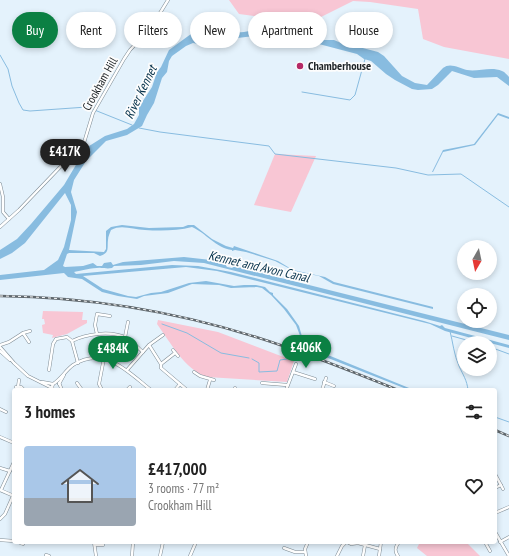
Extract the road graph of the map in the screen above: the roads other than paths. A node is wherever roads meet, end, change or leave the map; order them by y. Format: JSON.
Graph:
{"nodes":[{"id":1,"x":168,"y":0,"type":"edge"},
{"id":2,"x":0,"y":184,"type":"edge"},
{"id":3,"x":9,"y":219,"type":"junction"},
{"id":4,"x":0,"y":227,"type":"edge"},
{"id":5,"x":110,"y":316,"type":"dead end"},
{"id":6,"x":92,"y":318,"type":"dead end"},
{"id":7,"x":96,"y":319,"type":"junction"},
{"id":8,"x":128,"y":322,"type":"dead end"},
{"id":9,"x":126,"y":328,"type":"junction"},
{"id":10,"x":131,"y":329,"type":"dead end"},
{"id":11,"x":30,"y":331,"type":"dead end"},
{"id":12,"x":23,"y":334,"type":"junction"},
{"id":13,"x":97,"y":334,"type":"junction"},
{"id":14,"x":163,"y":335,"type":"dead end"},
{"id":15,"x":125,"y":337,"type":"junction"},
{"id":16,"x":29,"y":342,"type":"dead end"},
{"id":17,"x":72,"y":342,"type":"junction"},
{"id":18,"x":0,"y":346,"type":"edge"},
{"id":19,"x":149,"y":346,"type":"junction"},
{"id":20,"x":173,"y":350,"type":"dead end"},
{"id":21,"x":0,"y":352,"type":"edge"},
{"id":22,"x":143,"y":352,"type":"junction"},
{"id":23,"x":175,"y":353,"type":"junction"},
{"id":24,"x":178,"y":356,"type":"dead end"},
{"id":25,"x":104,"y":358,"type":"junction"},
{"id":26,"x":14,"y":363,"type":"junction"},
{"id":27,"x":78,"y":363,"type":"junction"},
{"id":28,"x":161,"y":364,"type":"junction"},
{"id":29,"x":296,"y":364,"type":"dead end"},
{"id":30,"x":48,"y":368,"type":"dead end"},
{"id":31,"x":127,"y":370,"type":"junction"},
{"id":32,"x":194,"y":372,"type":"dead end"},
{"id":33,"x":293,"y":372,"type":"junction"},
{"id":34,"x":326,"y":378,"type":"dead end"},
{"id":35,"x":208,"y":379,"type":"junction"},
{"id":36,"x":315,"y":379,"type":"dead end"},
{"id":37,"x":19,"y":380,"type":"dead end"},
{"id":38,"x":214,"y":380,"type":"dead end"},
{"id":39,"x":39,"y":382,"type":"junction"},
{"id":40,"x":324,"y":382,"type":"junction"},
{"id":41,"x":77,"y":383,"type":"dead end"},
{"id":42,"x":262,"y":383,"type":"dead end"},
{"id":43,"x":53,"y":384,"type":"junction"},
{"id":44,"x":180,"y":384,"type":"junction"},
{"id":45,"x":287,"y":385,"type":"junction"},
{"id":46,"x":334,"y":386,"type":"dead end"},
{"id":47,"x":60,"y":387,"type":"edge"},
{"id":48,"x":80,"y":387,"type":"edge"},
{"id":49,"x":19,"y":388,"type":"edge"},
{"id":50,"x":50,"y":388,"type":"edge"},
{"id":51,"x":52,"y":388,"type":"edge"},
{"id":52,"x":101,"y":388,"type":"edge"},
{"id":53,"x":147,"y":388,"type":"edge"},
{"id":54,"x":177,"y":388,"type":"edge"},
{"id":55,"x":185,"y":388,"type":"edge"},
{"id":56,"x":207,"y":388,"type":"edge"},
{"id":57,"x":286,"y":388,"type":"edge"},
{"id":58,"x":322,"y":388,"type":"edge"},
{"id":59,"x":2,"y":409,"type":"edge"},
{"id":60,"x":6,"y":412,"type":"dead end"},
{"id":61,"x":0,"y":437,"type":"edge"},
{"id":62,"x":12,"y":442,"type":"edge"},
{"id":63,"x":12,"y":467,"type":"edge"},
{"id":64,"x":0,"y":468,"type":"edge"},
{"id":65,"x":10,"y":472,"type":"junction"},
{"id":66,"x":497,"y":478,"type":"edge"},
{"id":67,"x":501,"y":485,"type":"junction"},
{"id":68,"x":497,"y":487,"type":"edge"},
{"id":69,"x":503,"y":489,"type":"dead end"},
{"id":70,"x":0,"y":490,"type":"edge"},
{"id":71,"x":12,"y":495,"type":"edge"},
{"id":72,"x":12,"y":500,"type":"edge"},
{"id":73,"x":509,"y":507,"type":"edge"},
{"id":74,"x":497,"y":512,"type":"edge"},
{"id":75,"x":0,"y":519,"type":"edge"},
{"id":76,"x":497,"y":536,"type":"edge"},
{"id":77,"x":509,"y":536,"type":"edge"},
{"id":78,"x":0,"y":540,"type":"edge"},
{"id":79,"x":12,"y":541,"type":"edge"},
{"id":80,"x":500,"y":542,"type":"junction"},
{"id":81,"x":94,"y":544,"type":"edge"},
{"id":82,"x":133,"y":544,"type":"edge"},
{"id":83,"x":163,"y":544,"type":"edge"},
{"id":84,"x":195,"y":544,"type":"edge"},
{"id":85,"x":307,"y":544,"type":"edge"},
{"id":86,"x":344,"y":544,"type":"edge"},
{"id":87,"x":359,"y":544,"type":"edge"},
{"id":88,"x":381,"y":544,"type":"edge"},
{"id":89,"x":397,"y":544,"type":"edge"},
{"id":90,"x":486,"y":544,"type":"edge"},
{"id":91,"x":103,"y":545,"type":"dead end"},
{"id":92,"x":365,"y":545,"type":"junction"},
{"id":93,"x":492,"y":545,"type":"dead end"},
{"id":94,"x":487,"y":547,"type":"junction"},
{"id":95,"x":380,"y":549,"type":"junction"},
{"id":96,"x":490,"y":551,"type":"dead end"},
{"id":97,"x":305,"y":552,"type":"junction"},
{"id":98,"x":285,"y":554,"type":"dead end"},
{"id":99,"x":96,"y":556,"type":"edge"},
{"id":100,"x":132,"y":556,"type":"edge"},
{"id":101,"x":160,"y":556,"type":"edge"},
{"id":102,"x":190,"y":556,"type":"edge"},
{"id":103,"x":306,"y":556,"type":"edge"},
{"id":104,"x":337,"y":556,"type":"edge"},
{"id":105,"x":363,"y":556,"type":"edge"},
{"id":106,"x":379,"y":556,"type":"edge"},
{"id":107,"x":398,"y":556,"type":"edge"},
{"id":108,"x":509,"y":556,"type":"edge"}],
"edges":[{"from":1,"to":3,"type":"street","name":"Crookham Hill"},
{"from":2,"to":3,"type":"street"},
{"from":3,"to":4,"type":"street","name":"Crookham Hill"},
{"from":5,"to":7,"type":"street"},
{"from":6,"to":7,"type":"street"},
{"from":7,"to":13,"type":"street"},
{"from":8,"to":9,"type":"street"},
{"from":9,"to":10,"type":"street"},
{"from":9,"to":15,"type":"street"},
{"from":11,"to":12,"type":"street"},
{"from":12,"to":16,"type":"street"},
{"from":12,"to":18,"type":"street"},
{"from":13,"to":15,"type":"street"},
{"from":13,"to":17,"type":"street"},
{"from":14,"to":19,"type":"street"},
{"from":15,"to":22,"type":"street"},
{"from":17,"to":27,"type":"street"},
{"from":17,"to":30,"type":"street"},
{"from":18,"to":26,"type":"street"},
{"from":19,"to":22,"type":"street"},
{"from":19,"to":28,"type":"street"},
{"from":20,"to":23,"type":"street"},
{"from":21,"to":26,"type":"street"},
{"from":22,"to":31,"type":"street"},
{"from":23,"to":24,"type":"street"},
{"from":23,"to":28,"type":"street"},
{"from":25,"to":27,"type":"street"},
{"from":25,"to":31,"type":"street"},
{"from":25,"to":52,"type":"street"},
{"from":26,"to":39,"type":"street"},
{"from":27,"to":47,"type":"street"},
{"from":28,"to":44,"type":"street"},
{"from":29,"to":33,"type":"street"},
{"from":31,"to":53,"type":"street"},
{"from":32,"to":35,"type":"street"},
{"from":33,"to":36,"type":"street"},
{"from":33,"to":45,"type":"street"},
{"from":34,"to":40,"type":"street"},
{"from":35,"to":38,"type":"street"},
{"from":35,"to":56,"type":"street"},
{"from":37,"to":49,"type":"street"},
{"from":39,"to":43,"type":"street"},
{"from":39,"to":50,"type":"street"},
{"from":40,"to":46,"type":"street"},
{"from":40,"to":58,"type":"street"},
{"from":41,"to":48,"type":"street"},
{"from":42,"to":45,"type":"street"},
{"from":43,"to":47,"type":"street"},
{"from":43,"to":51,"type":"street"},
{"from":44,"to":54,"type":"street"},
{"from":44,"to":55,"type":"street"},
{"from":45,"to":57,"type":"street"},
{"from":59,"to":60,"type":"street"},
{"from":61,"to":62,"type":"street"},
{"from":63,"to":65,"type":"street"},
{"from":64,"to":65,"type":"street"},
{"from":65,"to":70,"type":"street"},
{"from":66,"to":67,"type":"street"},
{"from":67,"to":68,"type":"street"},
{"from":67,"to":69,"type":"street"},
{"from":70,"to":71,"type":"street"},
{"from":72,"to":75,"type":"street"},
{"from":73,"to":74,"type":"street"},
{"from":76,"to":80,"type":"street"},
{"from":77,"to":80,"type":"street"},
{"from":78,"to":79,"type":"street"},
{"from":80,"to":108,"type":"street"},
{"from":81,"to":91,"type":"street"},
{"from":81,"to":99,"type":"street"},
{"from":82,"to":100,"type":"street"},
{"from":83,"to":101,"type":"street"},
{"from":84,"to":102,"type":"street"},
{"from":85,"to":97,"type":"street"},
{"from":86,"to":104,"type":"street"},
{"from":87,"to":92,"type":"street"},
{"from":88,"to":95,"type":"street"},
{"from":89,"to":107,"type":"street"},
{"from":90,"to":94,"type":"street"},
{"from":92,"to":95,"type":"street"},
{"from":92,"to":105,"type":"street"},
{"from":93,"to":94,"type":"street"},
{"from":94,"to":96,"type":"street"},
{"from":95,"to":106,"type":"street"},
{"from":97,"to":98,"type":"street"},
{"from":97,"to":103,"type":"street"}]}
